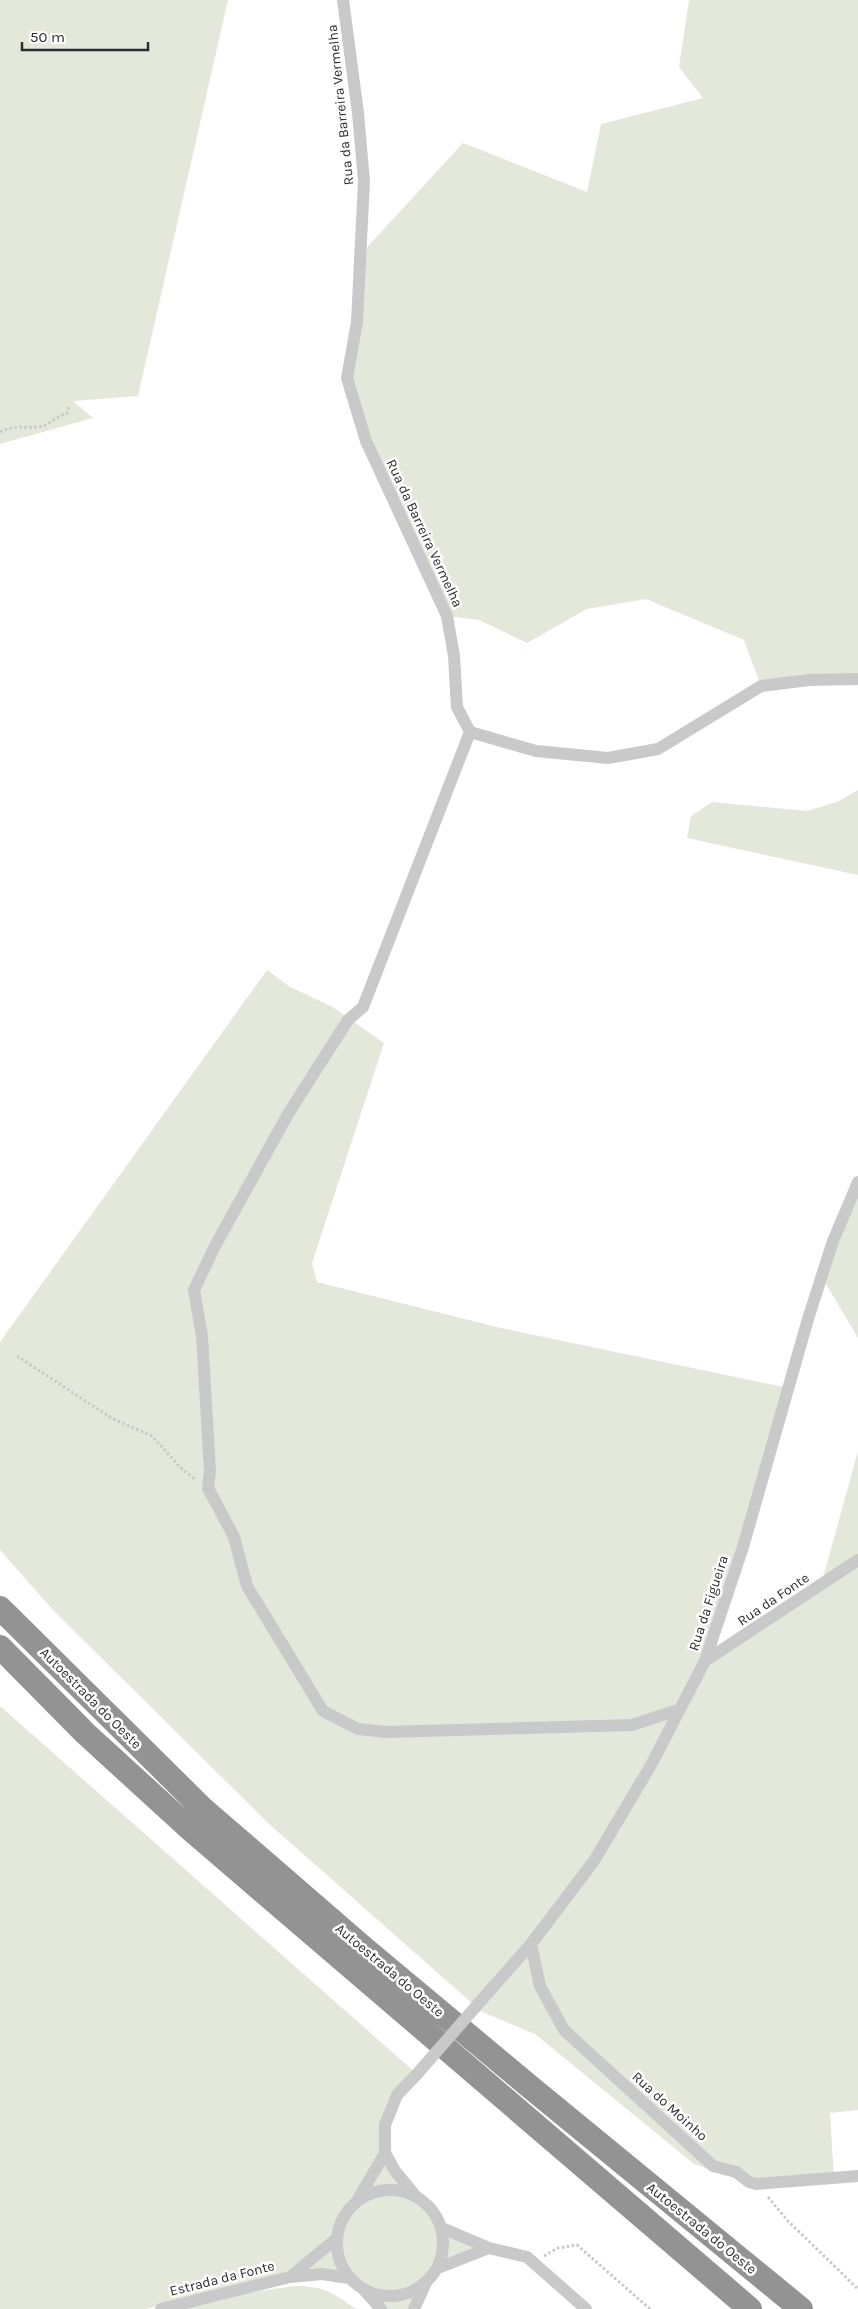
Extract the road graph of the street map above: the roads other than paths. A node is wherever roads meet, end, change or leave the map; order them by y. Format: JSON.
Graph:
{"nodes":[{"id":1,"x":343,"y":0,"type":"edge"},
{"id":2,"x":858,"y":678,"type":"edge"},
{"id":3,"x":470,"y":732,"type":"junction"},
{"id":4,"x":858,"y":1182,"type":"edge"},
{"id":5,"x":858,"y":1560,"type":"edge"},
{"id":6,"x":0,"y":1608,"type":"edge"},
{"id":7,"x":0,"y":1647,"type":"edge"},
{"id":8,"x":705,"y":1661,"type":"junction"},
{"id":9,"x":678,"y":1710,"type":"junction"},
{"id":10,"x":531,"y":1944,"type":"junction"},
{"id":11,"x":385,"y":2153,"type":"junction"},
{"id":12,"x":858,"y":2176,"type":"edge"},
{"id":13,"x":416,"y":2196,"type":"junction"},
{"id":14,"x":356,"y":2202,"type":"junction"},
{"id":15,"x":442,"y":2228,"type":"junction"},
{"id":16,"x":337,"y":2238,"type":"junction"},
{"id":17,"x":489,"y":2248,"type":"junction"},
{"id":18,"x":438,"y":2268,"type":"junction"},
{"id":19,"x":290,"y":2277,"type":"junction"},
{"id":20,"x":349,"y":2278,"type":"junction"},
{"id":21,"x":425,"y":2284,"type":"junction"},
{"id":22,"x":366,"y":2291,"type":"junction"},
{"id":23,"x":161,"y":2309,"type":"edge"},
{"id":24,"x":380,"y":2309,"type":"edge"},
{"id":25,"x":414,"y":2309,"type":"edge"},
{"id":26,"x":586,"y":2309,"type":"edge"},
{"id":27,"x":750,"y":2309,"type":"edge"},
{"id":28,"x":801,"y":2309,"type":"edge"}],
"edges":[{"from":1,"to":3,"type":"street","name":"Rua da Barreira Vermelha"},
{"from":2,"to":3,"type":"street"},
{"from":3,"to":9,"type":"street"},
{"from":4,"to":8,"type":"street","name":"Rua da Figueira"},
{"from":5,"to":8,"type":"street","name":"Rua da Fonte"},
{"from":6,"to":28,"type":"highway","name":"Autoestrada do Oeste"},
{"from":7,"to":27,"type":"highway","name":"Autoestrada do Oeste"},
{"from":8,"to":9,"type":"street","name":"Rua da Figueira"},
{"from":9,"to":10,"type":"street","name":"Rua da Figueira"},
{"from":10,"to":11,"type":"street","name":"Rua da Figueira","bridge":true},
{"from":10,"to":12,"type":"street","name":"Rua do Moinho"},
{"from":11,"to":13,"type":"street"},
{"from":11,"to":14,"type":"street"},
{"from":13,"to":14,"type":"street"},
{"from":13,"to":15,"type":"street"},
{"from":14,"to":16,"type":"street"},
{"from":15,"to":17,"type":"street"},
{"from":15,"to":18,"type":"street"},
{"from":16,"to":19,"type":"street"},
{"from":16,"to":20,"type":"street"},
{"from":17,"to":18,"type":"street"},
{"from":17,"to":26,"type":"street"},
{"from":18,"to":21,"type":"street"},
{"from":19,"to":20,"type":"street","name":"Estrada da Fonte"},
{"from":19,"to":23,"type":"street","name":"Estrada da Fonte"},
{"from":20,"to":22,"type":"street"},
{"from":21,"to":22,"type":"street"},
{"from":21,"to":25,"type":"street"},
{"from":22,"to":24,"type":"street"}]}
